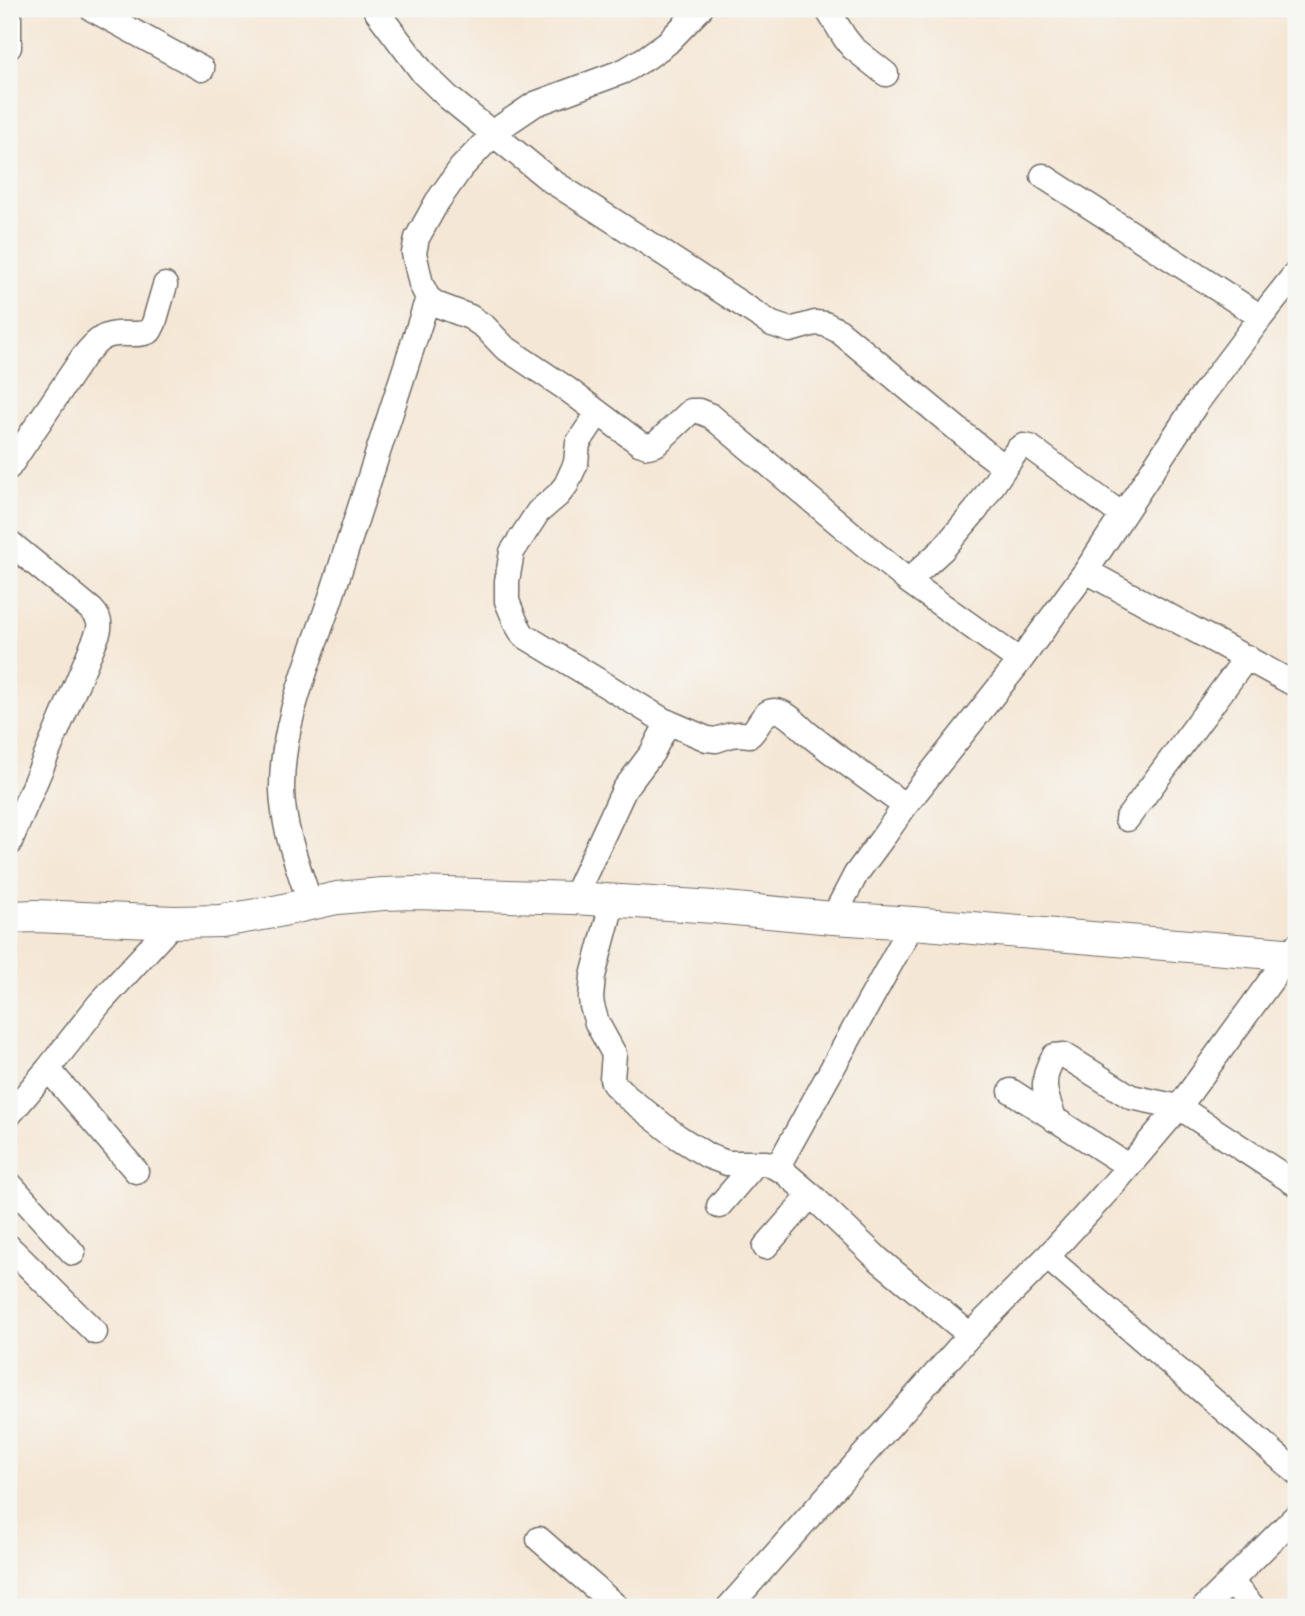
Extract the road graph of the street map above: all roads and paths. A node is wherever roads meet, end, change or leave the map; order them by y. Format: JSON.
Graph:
{"nodes":[{"id":1,"x":9,"y":9,"type":"edge"},
{"id":2,"x":92,"y":9,"type":"edge"},
{"id":3,"x":375,"y":9,"type":"edge"},
{"id":4,"x":701,"y":9,"type":"edge"},
{"id":5,"x":827,"y":9,"type":"edge"},
{"id":6,"x":9,"y":47,"type":"edge"},
{"id":7,"x":202,"y":69,"type":"dead end"},
{"id":8,"x":886,"y":74,"type":"dead end"},
{"id":9,"x":494,"y":134,"type":"junction"},
{"id":10,"x":1042,"y":176,"type":"dead end"},
{"id":11,"x":1296,"y":273,"type":"edge"},
{"id":12,"x":165,"y":285,"type":"dead end"},
{"id":13,"x":428,"y":298,"type":"junction"},
{"id":14,"x":1261,"y":317,"type":"junction"},
{"id":15,"x":598,"y":413,"type":"junction"},
{"id":16,"x":9,"y":467,"type":"edge"},
{"id":17,"x":1005,"y":467,"type":"junction"},
{"id":18,"x":1122,"y":515,"type":"junction"},
{"id":19,"x":9,"y":542,"type":"edge"},
{"id":20,"x":1086,"y":570,"type":"junction"},
{"id":21,"x":908,"y":580,"type":"junction"},
{"id":22,"x":1247,"y":657,"type":"junction"},
{"id":23,"x":1020,"y":661,"type":"junction"},
{"id":24,"x":1296,"y":685,"type":"edge"},
{"id":25,"x":668,"y":722,"type":"junction"},
{"id":26,"x":905,"y":806,"type":"junction"},
{"id":27,"x":1126,"y":820,"type":"dead end"},
{"id":28,"x":9,"y":844,"type":"edge"},
{"id":29,"x":573,"y":898,"type":"junction"},
{"id":30,"x":613,"y":900,"type":"junction"},
{"id":31,"x":310,"y":903,"type":"junction"},
{"id":32,"x":9,"y":917,"type":"edge"},
{"id":33,"x":834,"y":918,"type":"junction"},
{"id":34,"x":174,"y":922,"type":"junction"},
{"id":35,"x":913,"y":923,"type":"junction"},
{"id":36,"x":1294,"y":952,"type":"edge"},
{"id":37,"x":48,"y":1069,"type":"junction"},
{"id":38,"x":1011,"y":1091,"type":"dead end"},
{"id":39,"x":1179,"y":1107,"type":"junction"},
{"id":40,"x":9,"y":1115,"type":"edge"},
{"id":41,"x":1055,"y":1120,"type":"junction"},
{"id":42,"x":767,"y":1165,"type":"junction"},
{"id":43,"x":1128,"y":1166,"type":"junction"},
{"id":44,"x":136,"y":1171,"type":"dead end"},
{"id":45,"x":9,"y":1183,"type":"edge"},
{"id":46,"x":1296,"y":1184,"type":"edge"},
{"id":47,"x":811,"y":1195,"type":"junction"},
{"id":48,"x":719,"y":1206,"type":"dead end"},
{"id":49,"x":9,"y":1247,"type":"edge"},
{"id":50,"x":765,"y":1247,"type":"dead end"},
{"id":51,"x":73,"y":1253,"type":"dead end"},
{"id":52,"x":1047,"y":1257,"type":"junction"},
{"id":53,"x":95,"y":1332,"type":"dead end"},
{"id":54,"x":970,"y":1335,"type":"junction"},
{"id":55,"x":1296,"y":1472,"type":"edge"},
{"id":56,"x":1296,"y":1516,"type":"edge"},
{"id":57,"x":539,"y":1539,"type":"dead end"},
{"id":58,"x":1231,"y":1582,"type":"junction"},
{"id":59,"x":617,"y":1607,"type":"edge"},
{"id":60,"x":729,"y":1607,"type":"edge"},
{"id":61,"x":1205,"y":1607,"type":"edge"},
{"id":62,"x":1253,"y":1607,"type":"edge"}],
"edges":[{"from":1,"to":6,"type":"street"},
{"from":2,"to":7,"type":"street"},
{"from":3,"to":9,"type":"street"},
{"from":4,"to":9,"type":"street"},
{"from":5,"to":8,"type":"street"},
{"from":9,"to":13,"type":"street"},
{"from":9,"to":17,"type":"street"},
{"from":10,"to":14,"type":"street"},
{"from":11,"to":14,"type":"street"},
{"from":12,"to":16,"type":"street"},
{"from":13,"to":15,"type":"street"},
{"from":13,"to":31,"type":"street"},
{"from":14,"to":18,"type":"street"},
{"from":15,"to":21,"type":"street"},
{"from":15,"to":25,"type":"street"},
{"from":17,"to":18,"type":"street"},
{"from":17,"to":21,"type":"street"},
{"from":18,"to":20,"type":"street"},
{"from":19,"to":28,"type":"street"},
{"from":20,"to":22,"type":"street"},
{"from":20,"to":23,"type":"street"},
{"from":21,"to":23,"type":"street"},
{"from":22,"to":24,"type":"street"},
{"from":22,"to":27,"type":"street"},
{"from":23,"to":26,"type":"street"},
{"from":25,"to":26,"type":"street"},
{"from":25,"to":29,"type":"street"},
{"from":26,"to":33,"type":"street"},
{"from":29,"to":30,"type":"main road"},
{"from":29,"to":31,"type":"main road"},
{"from":30,"to":33,"type":"main road"},
{"from":30,"to":42,"type":"street"},
{"from":31,"to":34,"type":"main road"},
{"from":32,"to":34,"type":"main road"},
{"from":33,"to":35,"type":"main road"},
{"from":34,"to":37,"type":"street"},
{"from":35,"to":36,"type":"main road"},
{"from":35,"to":42,"type":"street"},
{"from":36,"to":39,"type":"street"},
{"from":37,"to":40,"type":"street"},
{"from":37,"to":44,"type":"street"},
{"from":38,"to":41,"type":"street"},
{"from":39,"to":41,"type":"street"},
{"from":39,"to":43,"type":"street"},
{"from":39,"to":46,"type":"street"},
{"from":41,"to":43,"type":"street"},
{"from":42,"to":47,"type":"street"},
{"from":42,"to":48,"type":"street"},
{"from":43,"to":52,"type":"street"},
{"from":45,"to":51,"type":"street"},
{"from":47,"to":50,"type":"street"},
{"from":47,"to":54,"type":"street"},
{"from":49,"to":53,"type":"street"},
{"from":52,"to":54,"type":"street"},
{"from":52,"to":55,"type":"street"},
{"from":54,"to":60,"type":"street"},
{"from":56,"to":58,"type":"street"},
{"from":57,"to":59,"type":"street"},
{"from":58,"to":61,"type":"street"},
{"from":58,"to":62,"type":"street"}]}
